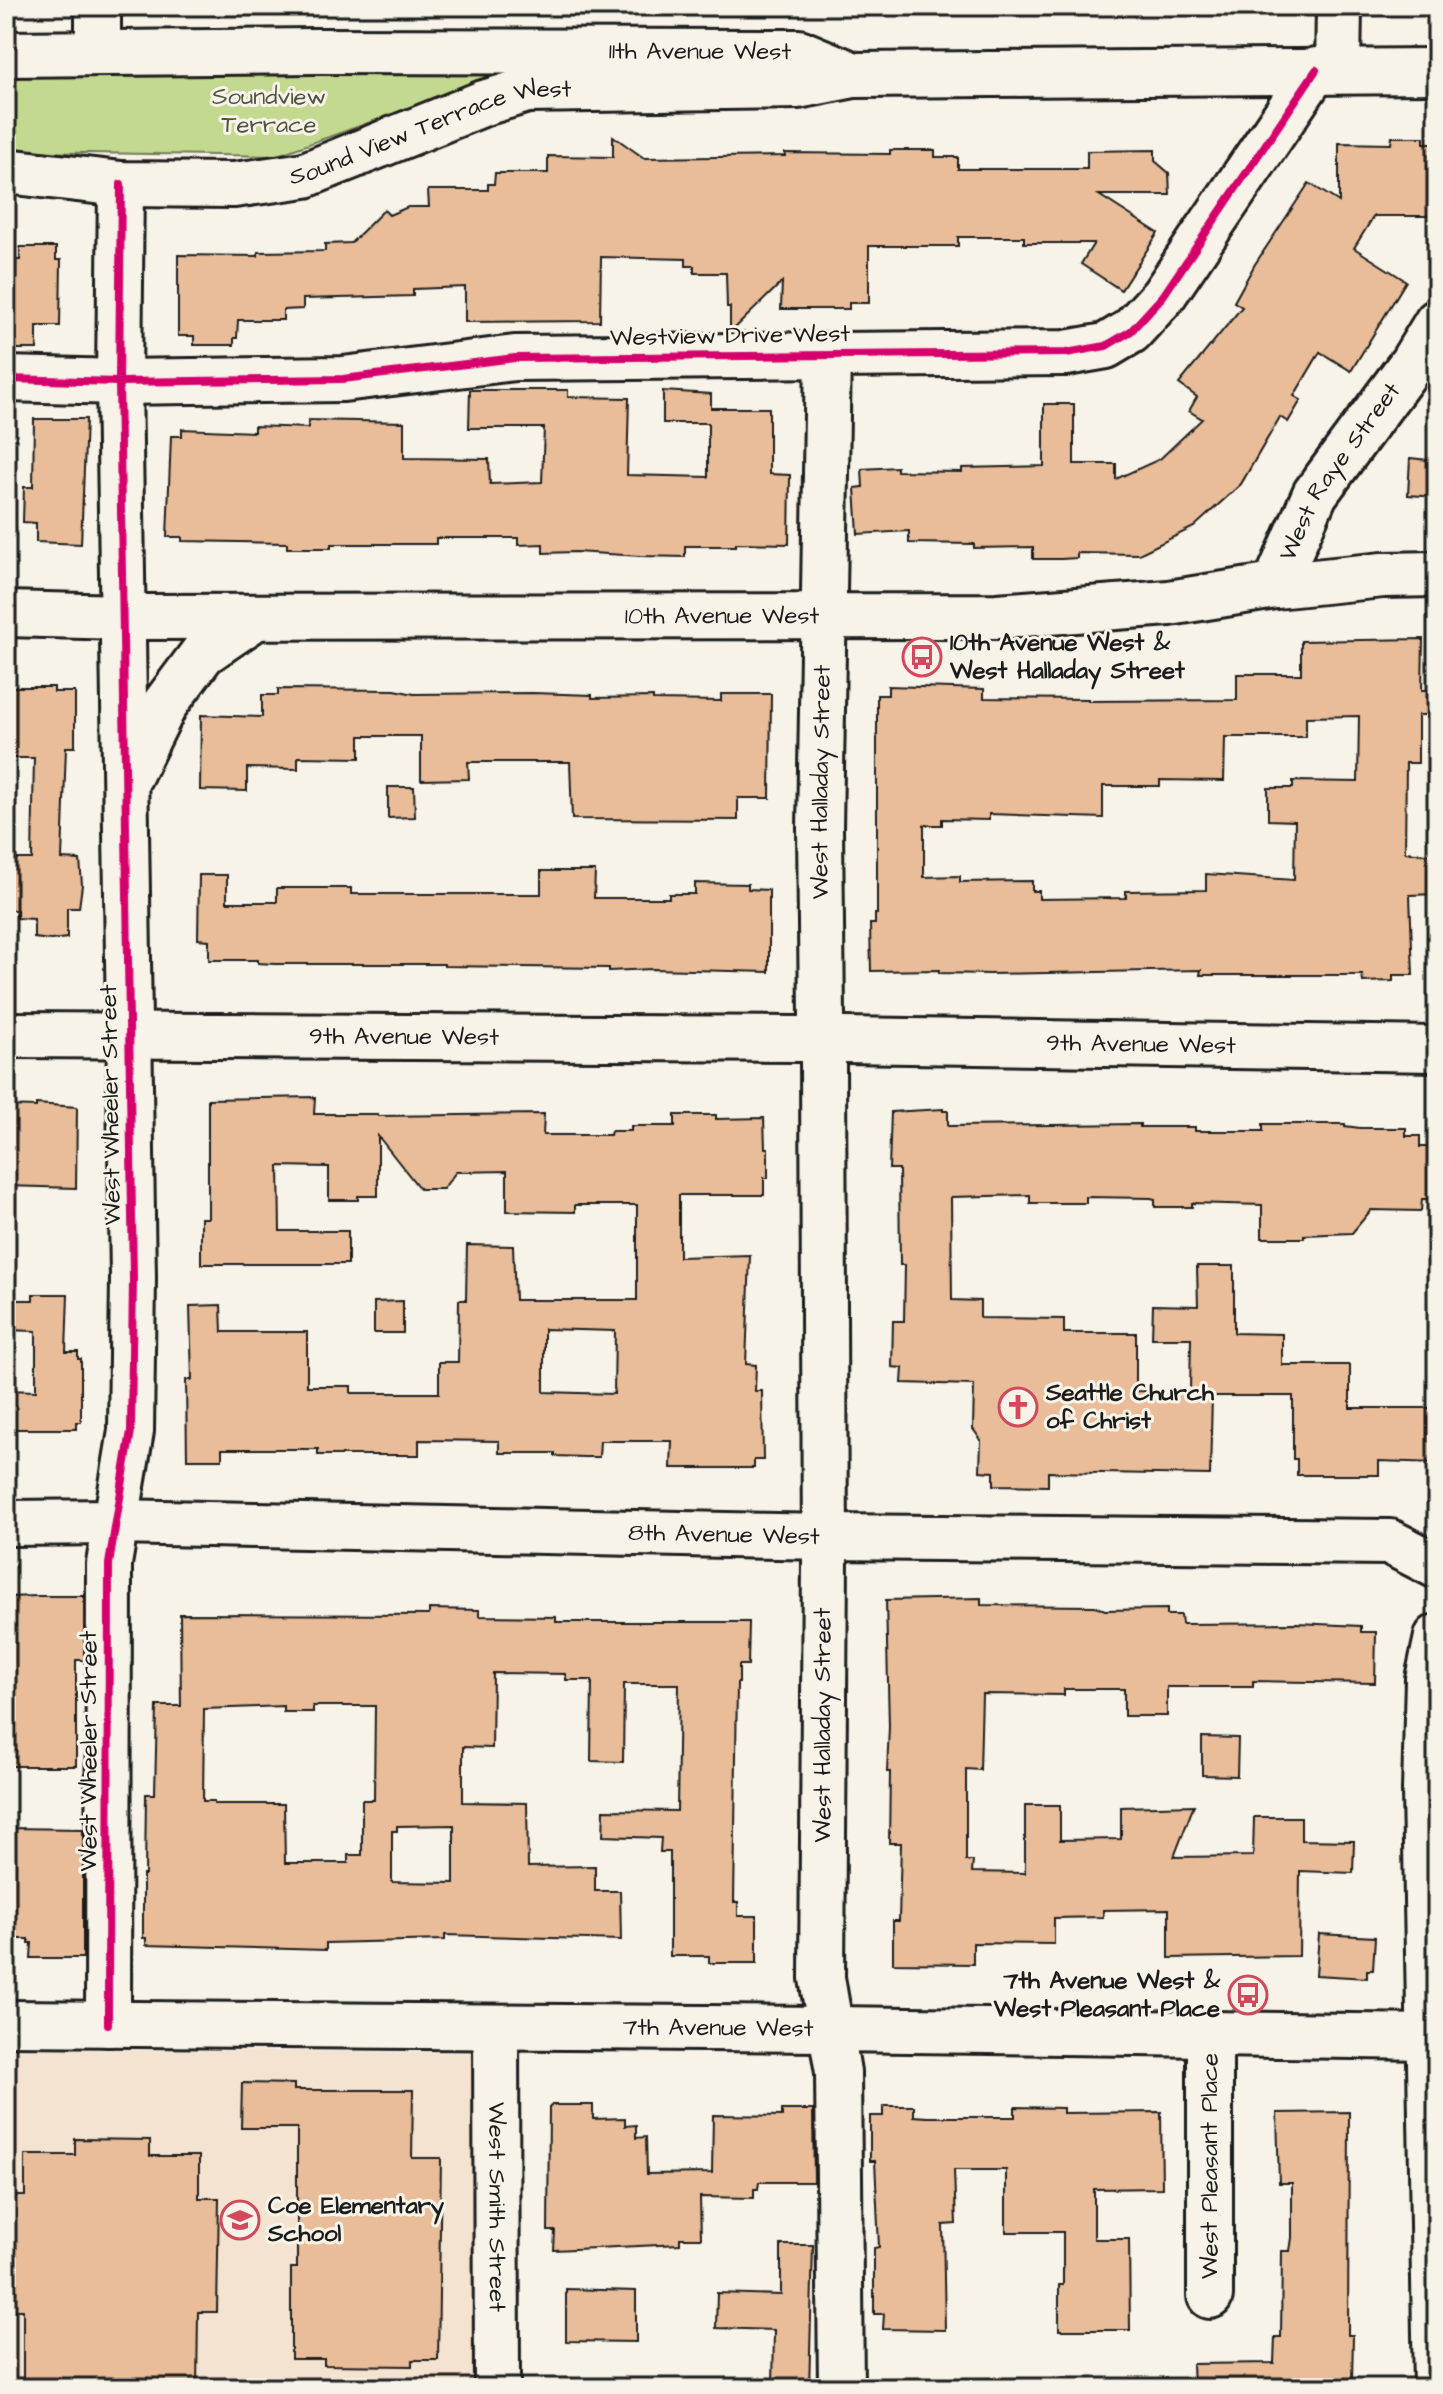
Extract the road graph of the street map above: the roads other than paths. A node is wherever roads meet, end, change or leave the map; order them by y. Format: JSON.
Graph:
{"nodes":[{"id":1,"x":98,"y":6,"type":"edge"},
{"id":2,"x":1339,"y":6,"type":"edge"},
{"id":3,"x":98,"y":53,"type":"junction"},
{"id":4,"x":6,"y":54,"type":"edge"},
{"id":5,"x":1327,"y":70,"type":"junction"},
{"id":6,"x":1437,"y":71,"type":"edge"},
{"id":7,"x":854,"y":75,"type":"junction"},
{"id":8,"x":6,"y":171,"type":"edge"},
{"id":9,"x":121,"y":184,"type":"junction"},
{"id":10,"x":1437,"y":322,"type":"edge"},
{"id":11,"x":828,"y":355,"type":"junction"},
{"id":12,"x":6,"y":379,"type":"edge"},
{"id":13,"x":119,"y":382,"type":"junction"},
{"id":14,"x":1437,"y":574,"type":"edge"},
{"id":15,"x":1275,"y":586,"type":"junction"},
{"id":16,"x":6,"y":614,"type":"edge"},
{"id":17,"x":825,"y":616,"type":"junction"},
{"id":18,"x":124,"y":617,"type":"junction"},
{"id":19,"x":256,"y":617,"type":"junction"},
{"id":20,"x":126,"y":784,"type":"junction"},
{"id":21,"x":6,"y":1035,"type":"edge"},
{"id":22,"x":131,"y":1036,"type":"junction"},
{"id":23,"x":823,"y":1039,"type":"junction"},
{"id":24,"x":1437,"y":1049,"type":"edge"},
{"id":25,"x":117,"y":1522,"type":"junction"},
{"id":26,"x":6,"y":1523,"type":"edge"},
{"id":27,"x":825,"y":1537,"type":"junction"},
{"id":28,"x":1437,"y":1566,"type":"edge"},
{"id":29,"x":1437,"y":1637,"type":"edge"},
{"id":30,"x":6,"y":2023,"type":"edge"},
{"id":31,"x":108,"y":2024,"type":"junction"},
{"id":32,"x":496,"y":2027,"type":"junction"},
{"id":33,"x":831,"y":2029,"type":"junction"},
{"id":34,"x":1210,"y":2036,"type":"junction"},
{"id":35,"x":1430,"y":2037,"type":"junction"},
{"id":36,"x":1210,"y":2296,"type":"dead end"},
{"id":37,"x":497,"y":2388,"type":"edge"},
{"id":38,"x":841,"y":2388,"type":"edge"},
{"id":39,"x":1436,"y":2388,"type":"edge"}],
"edges":[{"from":1,"to":3,"type":"street"},
{"from":2,"to":5,"type":"street"},
{"from":3,"to":4,"type":"street","name":"11th Avenue West"},
{"from":3,"to":7,"type":"street","name":"11th Avenue West"},
{"from":5,"to":6,"type":"street","name":"11th Avenue West"},
{"from":5,"to":7,"type":"street","name":"11th Avenue West"},
{"from":5,"to":11,"type":"street","name":"Westview Drive West"},
{"from":7,"to":9,"type":"street","name":"Sound View Terrace West"},
{"from":8,"to":9,"type":"street","name":"Sound View Terrace West"},
{"from":9,"to":13,"type":"street","name":"West Wheeler Street"},
{"from":10,"to":15,"type":"street","name":"West Raye Street"},
{"from":11,"to":13,"type":"street","name":"Westview Drive West"},
{"from":11,"to":17,"type":"street","name":"West Halladay Street"},
{"from":12,"to":13,"type":"street","name":"Westview Drive West"},
{"from":13,"to":18,"type":"street","name":"West Wheeler Street"},
{"from":14,"to":15,"type":"street","name":"10th Avenue West"},
{"from":15,"to":17,"type":"street","name":"10th Avenue West"},
{"from":16,"to":18,"type":"street","name":"10th Avenue West"},
{"from":17,"to":19,"type":"street","name":"10th Avenue West"},
{"from":17,"to":23,"type":"street","name":"West Halladay Street"},
{"from":18,"to":19,"type":"street","name":"10th Avenue West"},
{"from":18,"to":20,"type":"street","name":"West Wheeler Street"},
{"from":19,"to":20,"type":"street","name":"West Wheeler Street"},
{"from":20,"to":22,"type":"street","name":"West Wheeler Street"},
{"from":21,"to":22,"type":"street","name":"9th Avenue West"},
{"from":22,"to":23,"type":"street","name":"9th Avenue West"},
{"from":22,"to":25,"type":"street","name":"West Wheeler Street"},
{"from":23,"to":24,"type":"street","name":"9th Avenue West"},
{"from":23,"to":27,"type":"street","name":"West Halladay Street"},
{"from":25,"to":26,"type":"street","name":"8th Avenue West"},
{"from":25,"to":27,"type":"street","name":"8th Avenue West"},
{"from":25,"to":31,"type":"street","name":"West Wheeler Street"},
{"from":27,"to":28,"type":"street","name":"8th Avenue West"},
{"from":27,"to":33,"type":"street","name":"West Halladay Street"},
{"from":29,"to":35,"type":"street"},
{"from":30,"to":31,"type":"street","name":"7th Avenue West"},
{"from":31,"to":32,"type":"street","name":"7th Avenue West"},
{"from":32,"to":33,"type":"street","name":"7th Avenue West"},
{"from":32,"to":37,"type":"street","name":"West Smith Street"},
{"from":33,"to":34,"type":"street","name":"7th Avenue West"},
{"from":33,"to":38,"type":"street","name":"West Halladay Street"},
{"from":34,"to":35,"type":"street","name":"7th Avenue West"},
{"from":34,"to":36,"type":"street","name":"West Pleasant Place"},
{"from":35,"to":39,"type":"street"}]}
